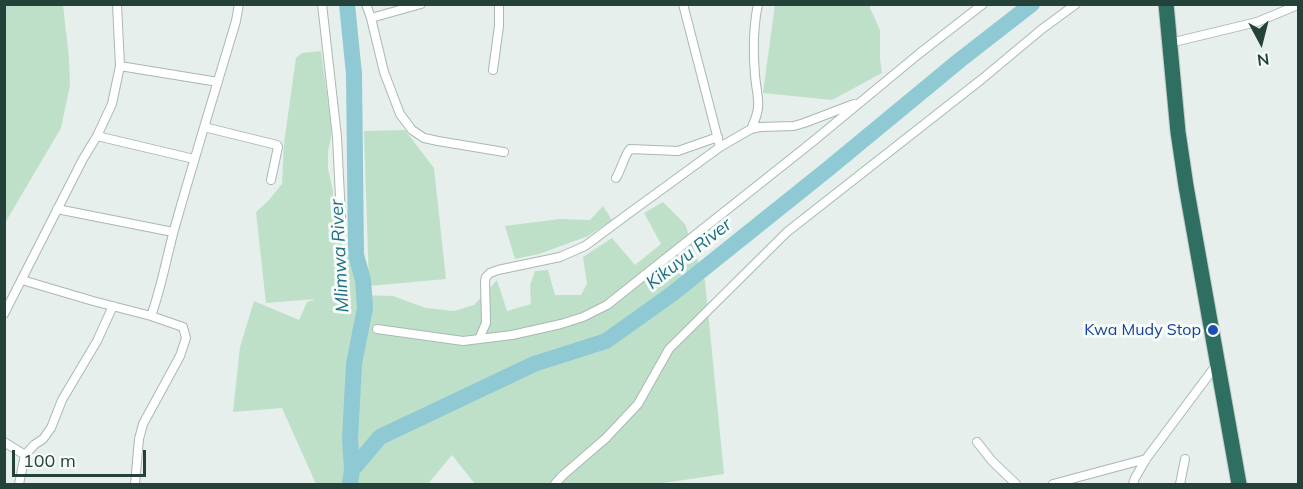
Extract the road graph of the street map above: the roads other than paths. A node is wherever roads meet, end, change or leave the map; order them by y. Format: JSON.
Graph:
{"nodes":[{"id":1,"x":117,"y":4,"type":"edge"},
{"id":2,"x":239,"y":4,"type":"edge"},
{"id":3,"x":321,"y":4,"type":"edge"},
{"id":4,"x":366,"y":4,"type":"edge"},
{"id":5,"x":499,"y":4,"type":"edge"},
{"id":6,"x":683,"y":4,"type":"edge"},
{"id":7,"x":758,"y":4,"type":"edge"},
{"id":8,"x":983,"y":4,"type":"edge"},
{"id":9,"x":1076,"y":4,"type":"edge"},
{"id":10,"x":1166,"y":4,"type":"edge"},
{"id":11,"x":418,"y":5,"type":"edge"},
{"id":12,"x":1299,"y":5,"type":"edge"},
{"id":13,"x":370,"y":18,"type":"junction"},
{"id":14,"x":1170,"y":43,"type":"junction"},
{"id":15,"x":120,"y":66,"type":"junction"},
{"id":16,"x":493,"y":70,"type":"dead end"},
{"id":17,"x":218,"y":82,"type":"junction"},
{"id":18,"x":863,"y":100,"type":"junction"},
{"id":19,"x":204,"y":127,"type":"junction"},
{"id":20,"x":751,"y":129,"type":"junction"},
{"id":21,"x":97,"y":136,"type":"junction"},
{"id":22,"x":718,"y":137,"type":"junction"},
{"id":23,"x":720,"y":147,"type":"junction"},
{"id":24,"x":504,"y":152,"type":"dead end"},
{"id":25,"x":194,"y":159,"type":"junction"},
{"id":26,"x":616,"y":178,"type":"dead end"},
{"id":27,"x":271,"y":180,"type":"dead end"},
{"id":28,"x":57,"y":209,"type":"junction"},
{"id":29,"x":341,"y":217,"type":"dead end"},
{"id":30,"x":173,"y":232,"type":"junction"},
{"id":31,"x":22,"y":280,"type":"junction"},
{"id":32,"x":113,"y":306,"type":"junction"},
{"id":33,"x":4,"y":314,"type":"edge"},
{"id":34,"x":151,"y":316,"type":"junction"},
{"id":35,"x":377,"y":329,"type":"dead end"},
{"id":36,"x":479,"y":339,"type":"junction"},
{"id":37,"x":1216,"y":364,"type":"junction"},
{"id":38,"x":4,"y":442,"type":"edge"},
{"id":39,"x":977,"y":442,"type":"dead end"},
{"id":40,"x":25,"y":455,"type":"junction"},
{"id":41,"x":1146,"y":459,"type":"junction"},
{"id":42,"x":1185,"y":459,"type":"dead end"},
{"id":43,"x":19,"y":484,"type":"edge"},
{"id":44,"x":135,"y":484,"type":"edge"},
{"id":45,"x":555,"y":484,"type":"edge"},
{"id":46,"x":1016,"y":484,"type":"edge"},
{"id":47,"x":1053,"y":484,"type":"edge"},
{"id":48,"x":1133,"y":484,"type":"edge"},
{"id":49,"x":1180,"y":484,"type":"edge"},
{"id":50,"x":1239,"y":484,"type":"edge"}],
"edges":[{"from":1,"to":15,"type":"street"},
{"from":2,"to":17,"type":"street"},
{"from":3,"to":29,"type":"street"},
{"from":4,"to":13,"type":"street"},
{"from":5,"to":16,"type":"street"},
{"from":6,"to":22,"type":"street"},
{"from":7,"to":20,"type":"street"},
{"from":8,"to":18,"type":"street"},
{"from":9,"to":45,"type":"street"},
{"from":10,"to":14,"type":"highway"},
{"from":11,"to":13,"type":"street"},
{"from":12,"to":14,"type":"street"},
{"from":13,"to":24,"type":"street"},
{"from":14,"to":37,"type":"highway"},
{"from":15,"to":17,"type":"street"},
{"from":15,"to":21,"type":"street"},
{"from":17,"to":19,"type":"street"},
{"from":18,"to":20,"type":"street"},
{"from":18,"to":36,"type":"street"},
{"from":19,"to":25,"type":"street"},
{"from":19,"to":27,"type":"street"},
{"from":20,"to":23,"type":"street"},
{"from":21,"to":25,"type":"street"},
{"from":21,"to":28,"type":"street"},
{"from":22,"to":23,"type":"street"},
{"from":22,"to":26,"type":"street"},
{"from":23,"to":36,"type":"street"},
{"from":25,"to":30,"type":"street"},
{"from":28,"to":30,"type":"street"},
{"from":28,"to":31,"type":"street"},
{"from":30,"to":34,"type":"street"},
{"from":31,"to":32,"type":"street"},
{"from":31,"to":33,"type":"street"},
{"from":32,"to":34,"type":"street"},
{"from":32,"to":40,"type":"street"},
{"from":34,"to":44,"type":"street"},
{"from":35,"to":36,"type":"street"},
{"from":37,"to":41,"type":"street"},
{"from":37,"to":50,"type":"highway"},
{"from":38,"to":40,"type":"street"},
{"from":39,"to":46,"type":"street"},
{"from":40,"to":43,"type":"street"},
{"from":41,"to":47,"type":"street"},
{"from":41,"to":48,"type":"street"},
{"from":42,"to":49,"type":"street"}]}
